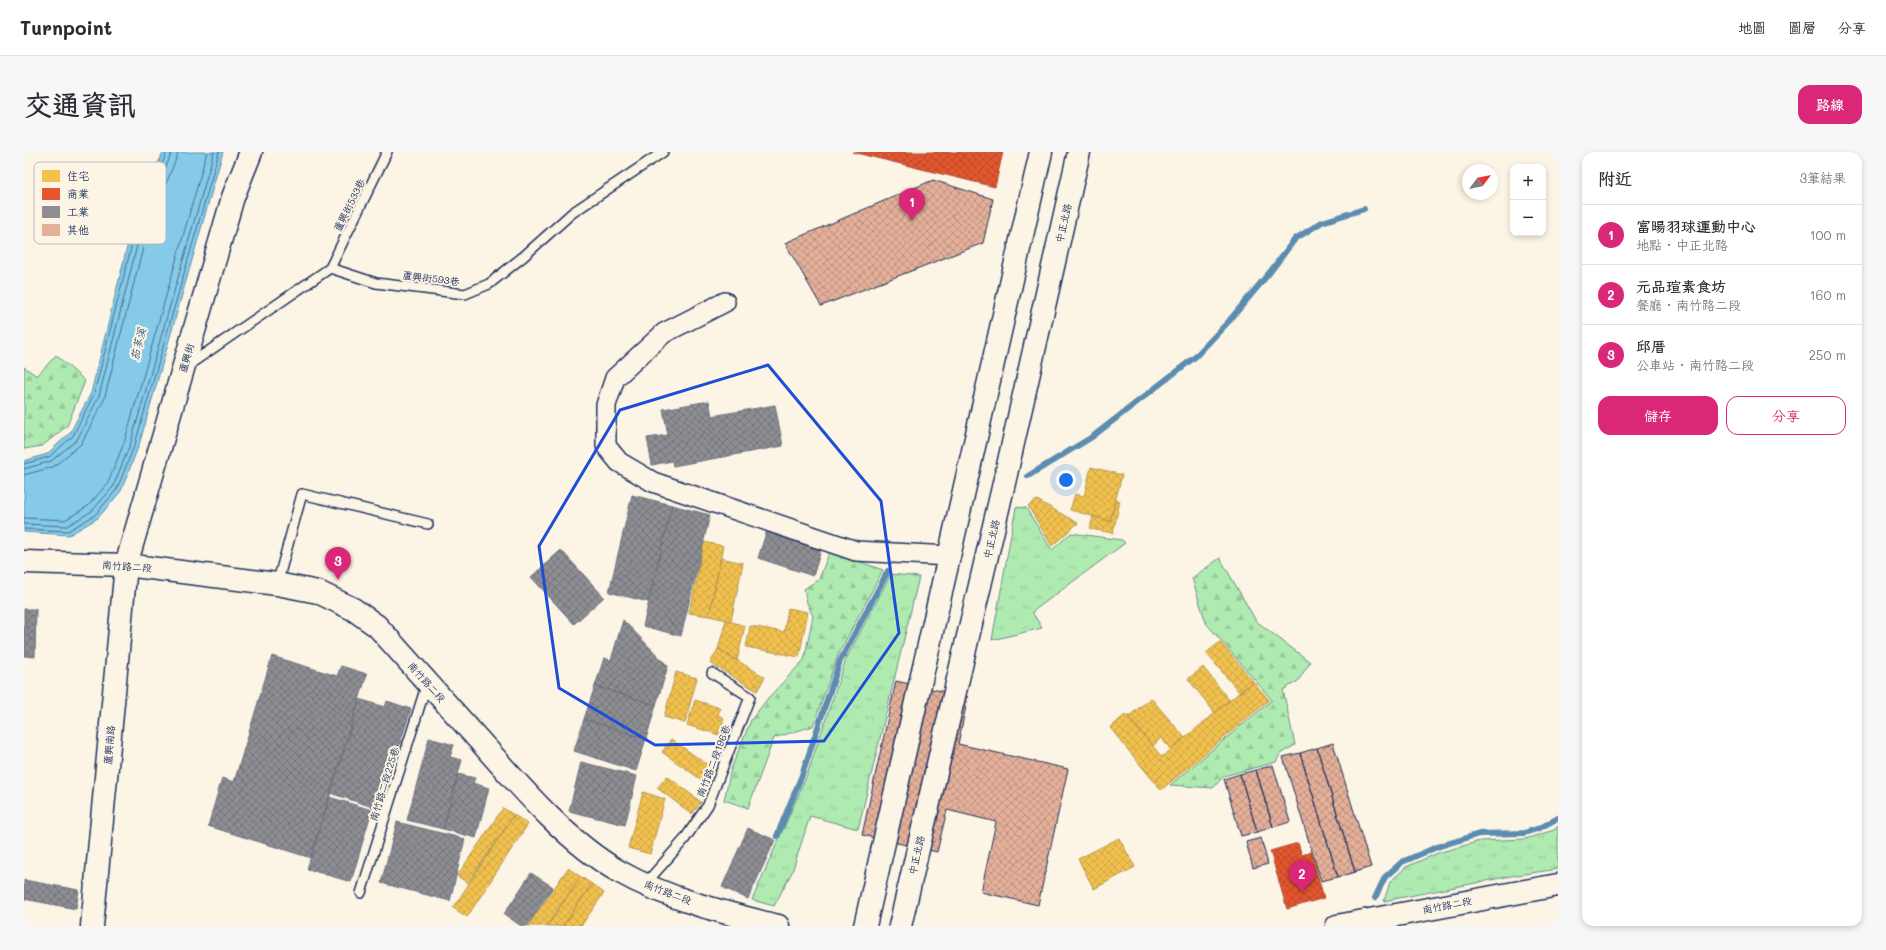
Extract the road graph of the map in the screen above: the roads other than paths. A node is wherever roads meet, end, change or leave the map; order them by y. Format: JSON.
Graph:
{"nodes":[{"id":1,"x":251,"y":152,"type":"edge"},
{"id":2,"x":387,"y":152,"type":"edge"},
{"id":3,"x":663,"y":152,"type":"edge"},
{"id":4,"x":1041,"y":152,"type":"edge"},
{"id":5,"x":1079,"y":152,"type":"edge"},
{"id":6,"x":330,"y":268,"type":"junction"},
{"id":7,"x":724,"y":302,"type":"dead end"},
{"id":8,"x":183,"y":369,"type":"junction"},
{"id":9,"x":428,"y":524,"type":"dead end"},
{"id":10,"x":949,"y":556,"type":"junction"},
{"id":11,"x":24,"y":562,"type":"edge"},
{"id":12,"x":126,"y":565,"type":"junction"},
{"id":13,"x":277,"y":584,"type":"junction"},
{"id":14,"x":712,"y":673,"type":"dead end"},
{"id":15,"x":427,"y":682,"type":"junction"},
{"id":16,"x":645,"y":884,"type":"junction"},
{"id":17,"x":1558,"y":885,"type":"edge"},
{"id":18,"x":361,"y":893,"type":"dead end"},
{"id":19,"x":92,"y":926,"type":"edge"},
{"id":20,"x":778,"y":926,"type":"edge"},
{"id":21,"x":865,"y":926,"type":"edge"},
{"id":22,"x":900,"y":926,"type":"edge"},
{"id":23,"x":1337,"y":926,"type":"edge"}],
"edges":[{"from":1,"to":8,"type":"street","name":"蘆興街"},
{"from":2,"to":6,"type":"lane","name":"蘆興街533巷"},
{"from":3,"to":6,"type":"lane","name":"蘆興街593巷"},
{"from":4,"to":10,"type":"street"},
{"from":5,"to":22,"type":"street","name":"中正北路"},
{"from":6,"to":8,"type":"lane"},
{"from":7,"to":10,"type":"street"},
{"from":8,"to":12,"type":"street","name":"蘆興街"},
{"from":9,"to":13,"type":"lane"},
{"from":10,"to":21,"type":"street"},
{"from":11,"to":12,"type":"street","name":"南竹路二段"},
{"from":12,"to":13,"type":"street","name":"南竹路二段"},
{"from":12,"to":19,"type":"street","name":"蘆興南路"},
{"from":13,"to":15,"type":"street","name":"南竹路二段"},
{"from":14,"to":16,"type":"lane","name":"南竹路二段196巷"},
{"from":15,"to":16,"type":"street","name":"南竹路二段"},
{"from":15,"to":18,"type":"lane","name":"南竹路二段225巷"},
{"from":16,"to":20,"type":"street","name":"南竹路二段"},
{"from":17,"to":23,"type":"street","name":"南竹路二段"}]}
